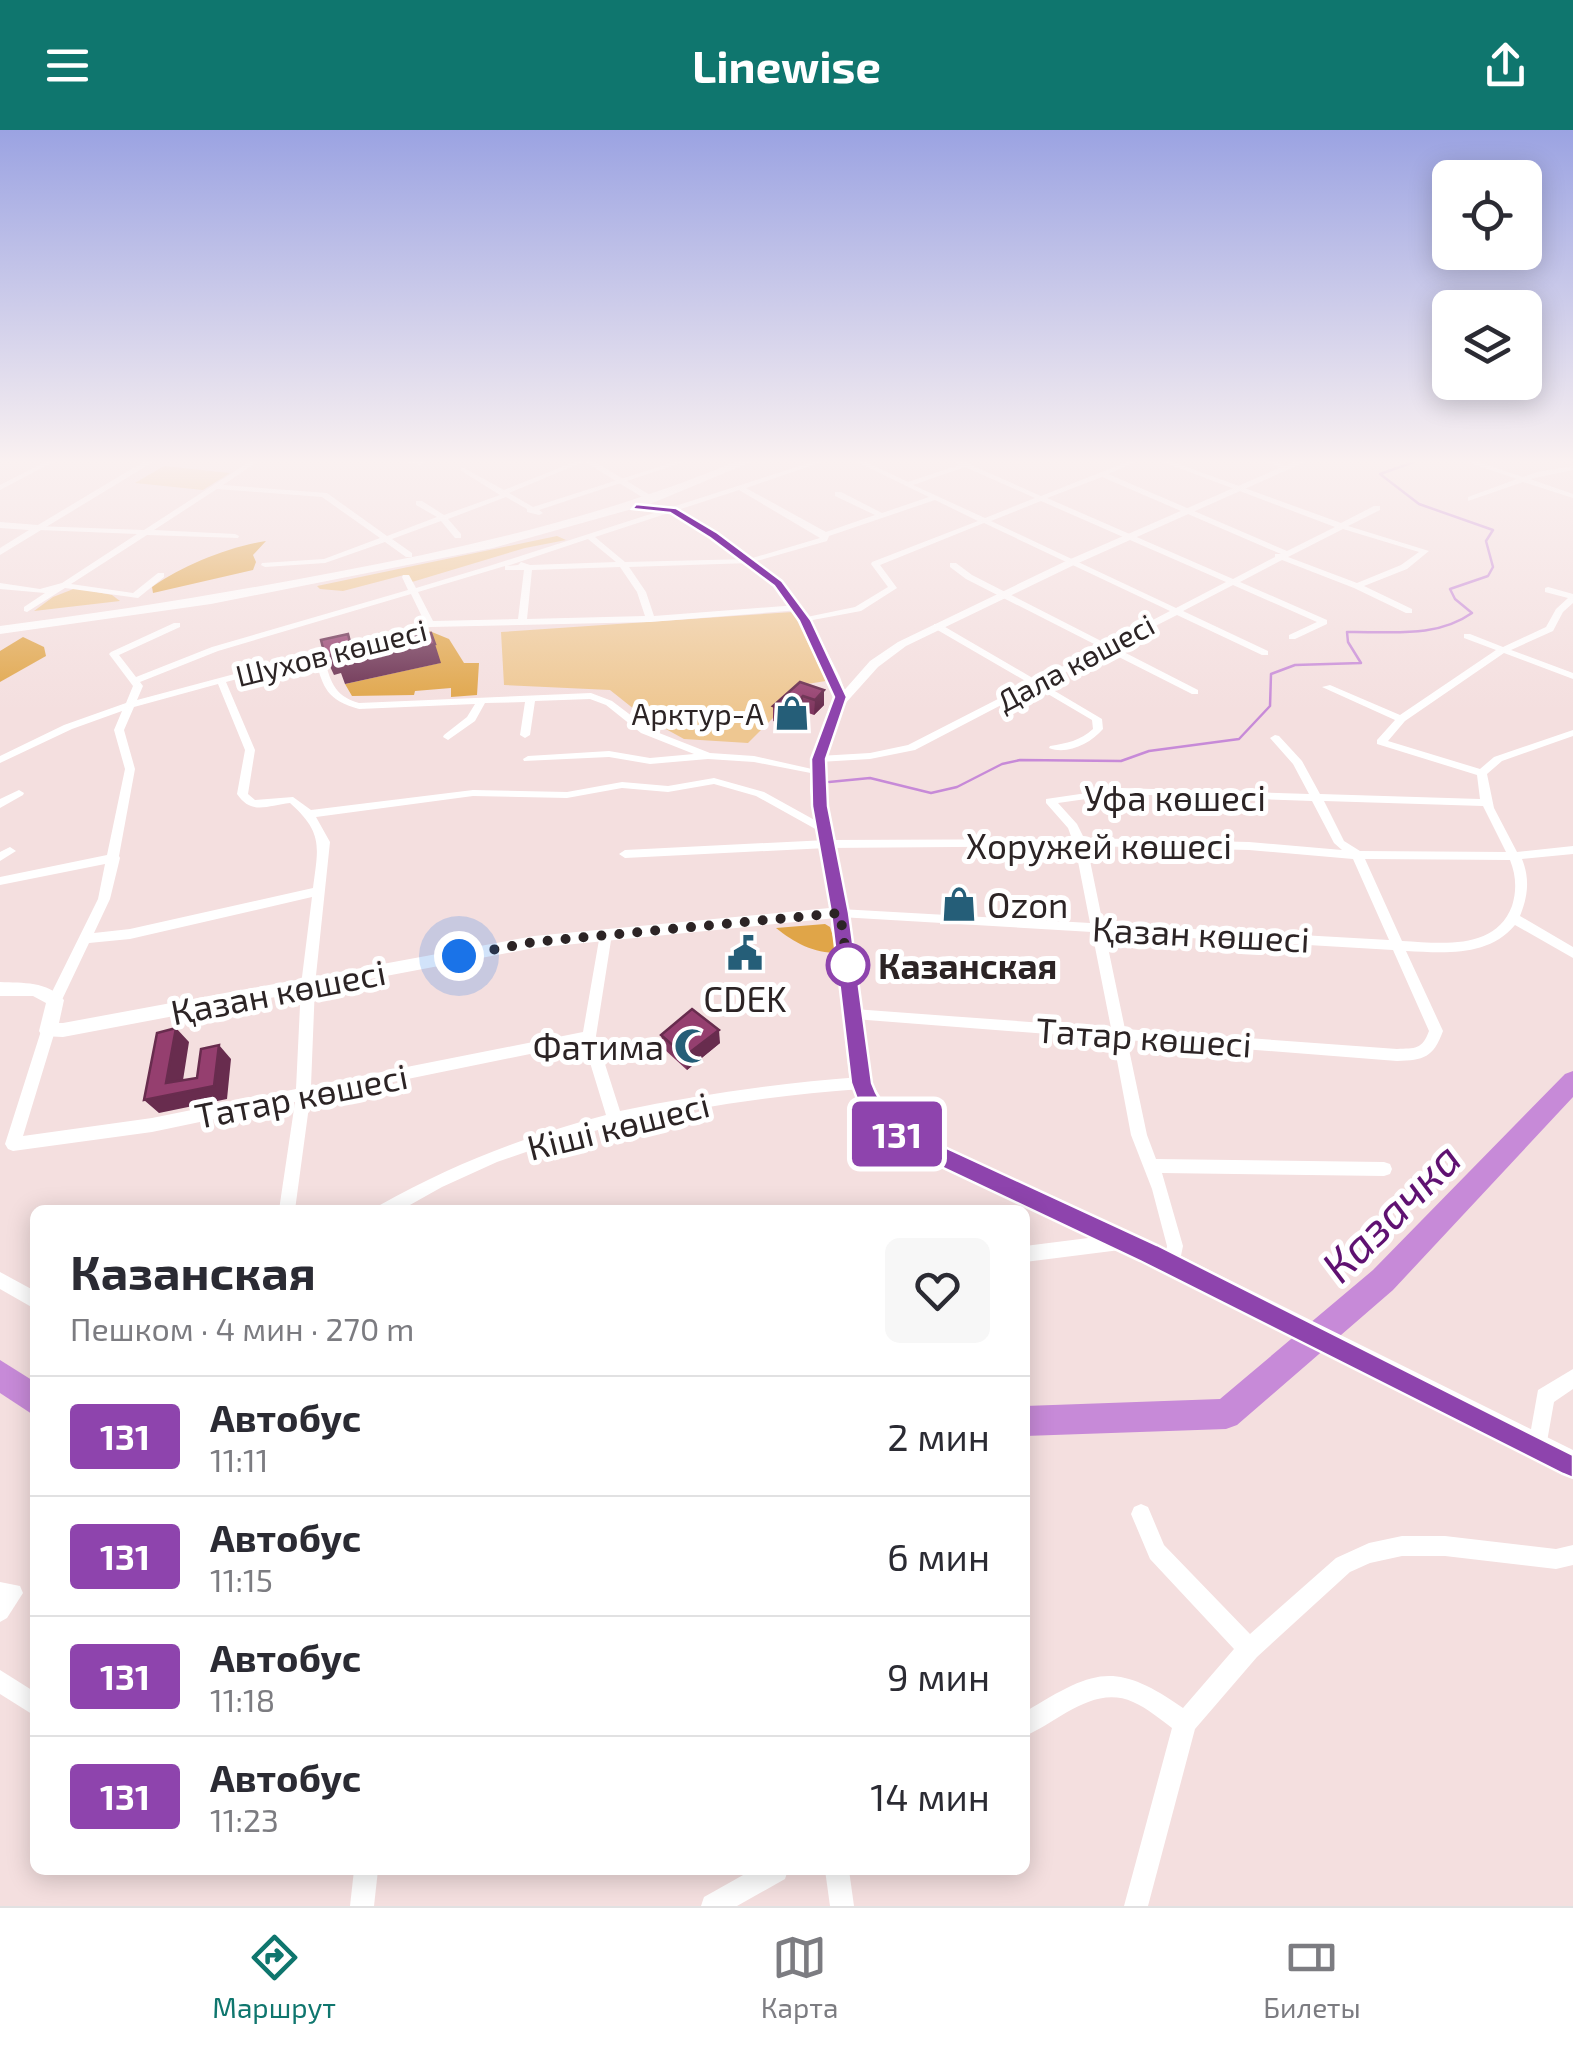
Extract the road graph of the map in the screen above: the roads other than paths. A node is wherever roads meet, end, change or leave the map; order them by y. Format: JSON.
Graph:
{"nodes":[{"id":1,"x":125,"y":545,"type":"edge"},
{"id":2,"x":368,"y":545,"type":"edge"},
{"id":3,"x":395,"y":545,"type":"edge"},
{"id":4,"x":460,"y":545,"type":"edge"},
{"id":5,"x":497,"y":545,"type":"edge"},
{"id":6,"x":558,"y":545,"type":"edge"},
{"id":7,"x":599,"y":545,"type":"edge"},
{"id":8,"x":725,"y":545,"type":"edge"},
{"id":9,"x":800,"y":545,"type":"edge"},
{"id":10,"x":924,"y":545,"type":"edge"},
{"id":11,"x":1032,"y":545,"type":"edge"},
{"id":12,"x":1109,"y":545,"type":"edge"},
{"id":13,"x":1153,"y":545,"type":"edge"},
{"id":14,"x":1260,"y":545,"type":"edge"},
{"id":15,"x":1302,"y":545,"type":"edge"},
{"id":16,"x":1412,"y":545,"type":"edge"},
{"id":17,"x":409,"y":555,"type":"junction"},
{"id":18,"x":1282,"y":555,"type":"junction"},
{"id":19,"x":510,"y":559,"type":"junction"},
{"id":20,"x":750,"y":561,"type":"junction"},
{"id":21,"x":1070,"y":562,"type":"junction"},
{"id":22,"x":265,"y":565,"type":"dead end"},
{"id":23,"x":623,"y":565,"type":"junction"},
{"id":24,"x":953,"y":565,"type":"dead end"},
{"id":25,"x":528,"y":567,"type":"junction"},
{"id":26,"x":492,"y":568,"type":"junction"},
{"id":27,"x":161,"y":576,"type":"dead end"},
{"id":28,"x":406,"y":577,"type":"dead end"},
{"id":29,"x":1231,"y":580,"type":"junction"},
{"id":30,"x":0,"y":586,"type":"edge"},
{"id":31,"x":62,"y":586,"type":"junction"},
{"id":32,"x":1356,"y":586,"type":"junction"},
{"id":33,"x":413,"y":590,"type":"junction"},
{"id":34,"x":1548,"y":590,"type":"dead end"},
{"id":35,"x":1004,"y":593,"type":"junction"},
{"id":36,"x":1573,"y":597,"type":"edge"},
{"id":37,"x":27,"y":608,"type":"dead end"},
{"id":38,"x":1172,"y":611,"type":"junction"},
{"id":39,"x":1409,"y":611,"type":"dead end"},
{"id":40,"x":801,"y":614,"type":"junction"},
{"id":41,"x":650,"y":619,"type":"junction"},
{"id":42,"x":0,"y":621,"type":"edge"},
{"id":43,"x":522,"y":623,"type":"junction"},
{"id":44,"x":177,"y":624,"type":"dead end"},
{"id":45,"x":430,"y":624,"type":"junction"},
{"id":46,"x":937,"y":626,"type":"junction"},
{"id":47,"x":0,"y":630,"type":"edge"},
{"id":48,"x":1292,"y":636,"type":"dead end"},
{"id":49,"x":1467,"y":636,"type":"dead end"},
{"id":50,"x":1108,"y":646,"type":"junction"},
{"id":51,"x":1503,"y":650,"type":"junction"},
{"id":52,"x":318,"y":653,"type":"junction"},
{"id":53,"x":114,"y":654,"type":"joint"},
{"id":54,"x":1266,"y":654,"type":"dead end"},
{"id":55,"x":1573,"y":676,"type":"edge"},
{"id":56,"x":221,"y":680,"type":"junction"},
{"id":57,"x":134,"y":681,"type":"junction"},
{"id":58,"x":1034,"y":684,"type":"junction"},
{"id":59,"x":1328,"y":686,"type":"dead end"},
{"id":60,"x":1194,"y":692,"type":"dead end"},
{"id":61,"x":532,"y":697,"type":"junction"},
{"id":62,"x":483,"y":700,"type":"junction"},
{"id":63,"x":839,"y":703,"type":"junction"},
{"id":64,"x":129,"y":704,"type":"junction"},
{"id":65,"x":1401,"y":719,"type":"junction"},
{"id":66,"x":1573,"y":733,"type":"edge"},
{"id":67,"x":525,"y":735,"type":"dead end"},
{"id":68,"x":448,"y":737,"type":"dead end"},
{"id":69,"x":1276,"y":738,"type":"dead end"},
{"id":70,"x":1054,"y":748,"type":"dead end"},
{"id":71,"x":708,"y":756,"type":"junction"},
{"id":72,"x":528,"y":759,"type":"dead end"},
{"id":73,"x":0,"y":760,"type":"edge"},
{"id":74,"x":818,"y":766,"type":"junction"},
{"id":75,"x":1482,"y":773,"type":"junction"},
{"id":76,"x":19,"y":793,"type":"dead end"},
{"id":77,"x":1318,"y":798,"type":"junction"},
{"id":78,"x":1486,"y":803,"type":"junction"},
{"id":79,"x":0,"y":804,"type":"edge"},
{"id":80,"x":309,"y":814,"type":"junction"},
{"id":81,"x":825,"y":836,"type":"junction"},
{"id":82,"x":1081,"y":845,"type":"junction"},
{"id":83,"x":1573,"y":850,"type":"edge"},
{"id":84,"x":625,"y":854,"type":"dead end"},
{"id":85,"x":1357,"y":855,"type":"junction"},
{"id":86,"x":1515,"y":856,"type":"junction"},
{"id":87,"x":114,"y":858,"type":"junction"},
{"id":88,"x":0,"y":881,"type":"edge"},
{"id":89,"x":316,"y":892,"type":"junction"},
{"id":90,"x":840,"y":913,"type":"junction"},
{"id":91,"x":1514,"y":918,"type":"junction"},
{"id":92,"x":1099,"y":928,"type":"junction"},
{"id":93,"x":606,"y":934,"type":"junction"},
{"id":94,"x":88,"y":938,"type":"junction"},
{"id":95,"x":1397,"y":945,"type":"junction"},
{"id":96,"x":1573,"y":953,"type":"edge"},
{"id":97,"x":308,"y":985,"type":"junction"},
{"id":98,"x":0,"y":988,"type":"edge"},
{"id":99,"x":55,"y":1000,"type":"junction"},
{"id":100,"x":854,"y":1014,"type":"junction"},
{"id":101,"x":48,"y":1031,"type":"junction"},
{"id":102,"x":588,"y":1036,"type":"junction"},
{"id":103,"x":1122,"y":1036,"type":"junction"},
{"id":104,"x":861,"y":1083,"type":"junction"},
{"id":105,"x":303,"y":1095,"type":"junction"},
{"id":106,"x":615,"y":1122,"type":"junction"},
{"id":107,"x":1150,"y":1166,"type":"junction"},
{"id":108,"x":1384,"y":1169,"type":"dead end"},
{"id":109,"x":288,"y":1205,"type":"edge"},
{"id":110,"x":394,"y":1205,"type":"edge"},
{"id":111,"x":1125,"y":1242,"type":"junction"},
{"id":112,"x":1030,"y":1253,"type":"edge"},
{"id":113,"x":1172,"y":1264,"type":"junction"},
{"id":114,"x":0,"y":1280,"type":"edge"},
{"id":115,"x":30,"y":1297,"type":"edge"},
{"id":116,"x":1573,"y":1378,"type":"edge"},
{"id":117,"x":1538,"y":1446,"type":"junction"},
{"id":118,"x":1573,"y":1465,"type":"edge"},
{"id":119,"x":1142,"y":1514,"type":"dead end"},
{"id":120,"x":1573,"y":1554,"type":"edge"},
{"id":121,"x":1249,"y":1649,"type":"junction"},
{"id":122,"x":0,"y":1681,"type":"edge"},
{"id":123,"x":30,"y":1701,"type":"edge"},
{"id":124,"x":1030,"y":1722,"type":"edge"},
{"id":125,"x":1185,"y":1724,"type":"junction"},
{"id":126,"x":365,"y":1875,"type":"edge"},
{"id":127,"x":767,"y":1875,"type":"edge"},
{"id":128,"x":838,"y":1875,"type":"edge"},
{"id":129,"x":362,"y":1906,"type":"edge"},
{"id":130,"x":713,"y":1906,"type":"edge"},
{"id":131,"x":842,"y":1906,"type":"edge"},
{"id":132,"x":1136,"y":1906,"type":"edge"}],
"edges":[{"from":1,"to":31,"type":"street"},
{"from":2,"to":22,"type":"street"},
{"from":3,"to":17,"type":"street"},
{"from":4,"to":17,"type":"main road"},
{"from":5,"to":47,"type":"main road"},
{"from":6,"to":19,"type":"street"},
{"from":7,"to":23,"type":"street"},
{"from":8,"to":20,"type":"main road"},
{"from":9,"to":20,"type":"street"},
{"from":10,"to":40,"type":"street","name":"Шухов көшесі"},
{"from":11,"to":21,"type":"street"},
{"from":12,"to":21,"type":"street"},
{"from":13,"to":29,"type":"street"},
{"from":14,"to":18,"type":"street"},
{"from":15,"to":18,"type":"street","name":"Дала көшесі"},
{"from":16,"to":32,"type":"street"},
{"from":17,"to":42,"type":"main road"},
{"from":18,"to":29,"type":"street","name":"Дала көшесі"},
{"from":18,"to":32,"type":"street"},
{"from":19,"to":25,"type":"street"},
{"from":19,"to":26,"type":"street"},
{"from":20,"to":23,"type":"street"},
{"from":20,"to":40,"type":"main road"},
{"from":21,"to":35,"type":"street"},
{"from":21,"to":38,"type":"street"},
{"from":23,"to":25,"type":"street"},
{"from":23,"to":41,"type":"street"},
{"from":24,"to":35,"type":"street"},
{"from":25,"to":26,"type":"street"},
{"from":25,"to":43,"type":"street"},
{"from":26,"to":33,"type":"street"},
{"from":27,"to":31,"type":"street"},
{"from":28,"to":33,"type":"street"},
{"from":29,"to":38,"type":"street","name":"Дала көшесі"},
{"from":29,"to":48,"type":"street"},
{"from":30,"to":31,"type":"street"},
{"from":31,"to":37,"type":"street"},
{"from":32,"to":39,"type":"street"},
{"from":33,"to":45,"type":"street"},
{"from":33,"to":57,"type":"street"},
{"from":34,"to":36,"type":"street"},
{"from":35,"to":46,"type":"street"},
{"from":35,"to":50,"type":"street"},
{"from":36,"to":51,"type":"street"},
{"from":38,"to":50,"type":"street","name":"Дала көшесі"},
{"from":38,"to":54,"type":"street"},
{"from":40,"to":41,"type":"street","name":"Шухов көшесі"},
{"from":40,"to":63,"type":"main road"},
{"from":41,"to":43,"type":"street","name":"Шухов көшесі"},
{"from":43,"to":45,"type":"street","name":"Шухов көшесі"},
{"from":44,"to":53,"type":"street"},
{"from":45,"to":52,"type":"street","name":"Шухов көшесі"},
{"from":46,"to":58,"type":"street"},
{"from":46,"to":63,"type":"street"},
{"from":49,"to":51,"type":"street"},
{"from":50,"to":58,"type":"street","name":"Дала көшесі"},
{"from":50,"to":60,"type":"street"},
{"from":51,"to":55,"type":"street"},
{"from":51,"to":65,"type":"street"},
{"from":52,"to":56,"type":"street","name":"Шухов көшесі"},
{"from":52,"to":62,"type":"street"},
{"from":53,"to":57,"type":"street"},
{"from":56,"to":64,"type":"street","name":"Шухов көшесі"},
{"from":56,"to":80,"type":"street"},
{"from":57,"to":64,"type":"street"},
{"from":58,"to":70,"type":"street"},
{"from":58,"to":74,"type":"street","name":"Дала көшесі"},
{"from":59,"to":65,"type":"street"},
{"from":61,"to":62,"type":"street"},
{"from":61,"to":67,"type":"street"},
{"from":61,"to":71,"type":"street"},
{"from":62,"to":68,"type":"street"},
{"from":63,"to":74,"type":"main road"},
{"from":64,"to":73,"type":"street","name":"Шухов көшесі"},
{"from":64,"to":87,"type":"street"},
{"from":65,"to":75,"type":"street"},
{"from":66,"to":75,"type":"street"},
{"from":69,"to":77,"type":"street"},
{"from":71,"to":72,"type":"street"},
{"from":71,"to":74,"type":"street","name":"Дала көшесі"},
{"from":74,"to":81,"type":"main road"},
{"from":75,"to":78,"type":"street"},
{"from":76,"to":79,"type":"street"},
{"from":77,"to":78,"type":"street","name":"Уфа көшесі"},
{"from":77,"to":82,"type":"street","name":"Уфа көшесі"},
{"from":77,"to":85,"type":"street"},
{"from":78,"to":86,"type":"street"},
{"from":80,"to":81,"type":"street"},
{"from":80,"to":89,"type":"street"},
{"from":81,"to":82,"type":"street","name":"Хоружей көшесі"},
{"from":81,"to":84,"type":"street","name":"Хоружей көшесі"},
{"from":81,"to":90,"type":"main road"},
{"from":82,"to":85,"type":"street","name":"Хоружей көшесі"},
{"from":82,"to":92,"type":"street","name":"Уфа көшесі"},
{"from":83,"to":86,"type":"street","name":"Хоружей көшесі"},
{"from":85,"to":86,"type":"street","name":"Хоружей көшесі"},
{"from":85,"to":95,"type":"street"},
{"from":86,"to":91,"type":"street"},
{"from":87,"to":88,"type":"street"},
{"from":87,"to":94,"type":"street"},
{"from":89,"to":94,"type":"street"},
{"from":89,"to":97,"type":"street"},
{"from":90,"to":92,"type":"street","name":"Қазан көшесі"},
{"from":90,"to":93,"type":"street","name":"Қазан көшесі"},
{"from":90,"to":100,"type":"main road"},
{"from":91,"to":95,"type":"street","name":"Қазан көшесі"},
{"from":91,"to":96,"type":"street"},
{"from":92,"to":95,"type":"street","name":"Қазан көшесі"},
{"from":92,"to":103,"type":"street","name":"Уфа көшесі"},
{"from":93,"to":97,"type":"street","name":"Қазан көшесі"},
{"from":93,"to":102,"type":"street"},
{"from":94,"to":99,"type":"street"},
{"from":95,"to":103,"type":"street","name":"Татар көшесі"},
{"from":97,"to":101,"type":"street","name":"Қазан көшесі"},
{"from":97,"to":105,"type":"street"},
{"from":98,"to":99,"type":"street"},
{"from":99,"to":101,"type":"street"},
{"from":100,"to":103,"type":"street","name":"Татар көшесі"},
{"from":100,"to":104,"type":"main road"},
{"from":101,"to":105,"type":"street","name":"Татар көшесі"},
{"from":102,"to":105,"type":"street","name":"Татар көшесі"},
{"from":102,"to":106,"type":"street"},
{"from":103,"to":107,"type":"street","name":"Уфа көшесі"},
{"from":104,"to":106,"type":"street","name":"Кіші көшесі"},
{"from":104,"to":111,"type":"main road"},
{"from":105,"to":109,"type":"street"},
{"from":106,"to":110,"type":"street","name":"Кіші көшесі"},
{"from":107,"to":108,"type":"street"},
{"from":107,"to":113,"type":"street","name":"Уфа көшесі"},
{"from":111,"to":112,"type":"street"},
{"from":111,"to":113,"type":"main road"},
{"from":113,"to":117,"type":"main road"},
{"from":114,"to":115,"type":"street"},
{"from":116,"to":117,"type":"street"},
{"from":117,"to":118,"type":"main road"},
{"from":119,"to":121,"type":"street"},
{"from":120,"to":121,"type":"street"},
{"from":121,"to":125,"type":"street"},
{"from":122,"to":123,"type":"street"},
{"from":124,"to":125,"type":"street"},
{"from":125,"to":132,"type":"street"},
{"from":126,"to":129,"type":"street"},
{"from":127,"to":130,"type":"street"},
{"from":128,"to":131,"type":"street"}]}
